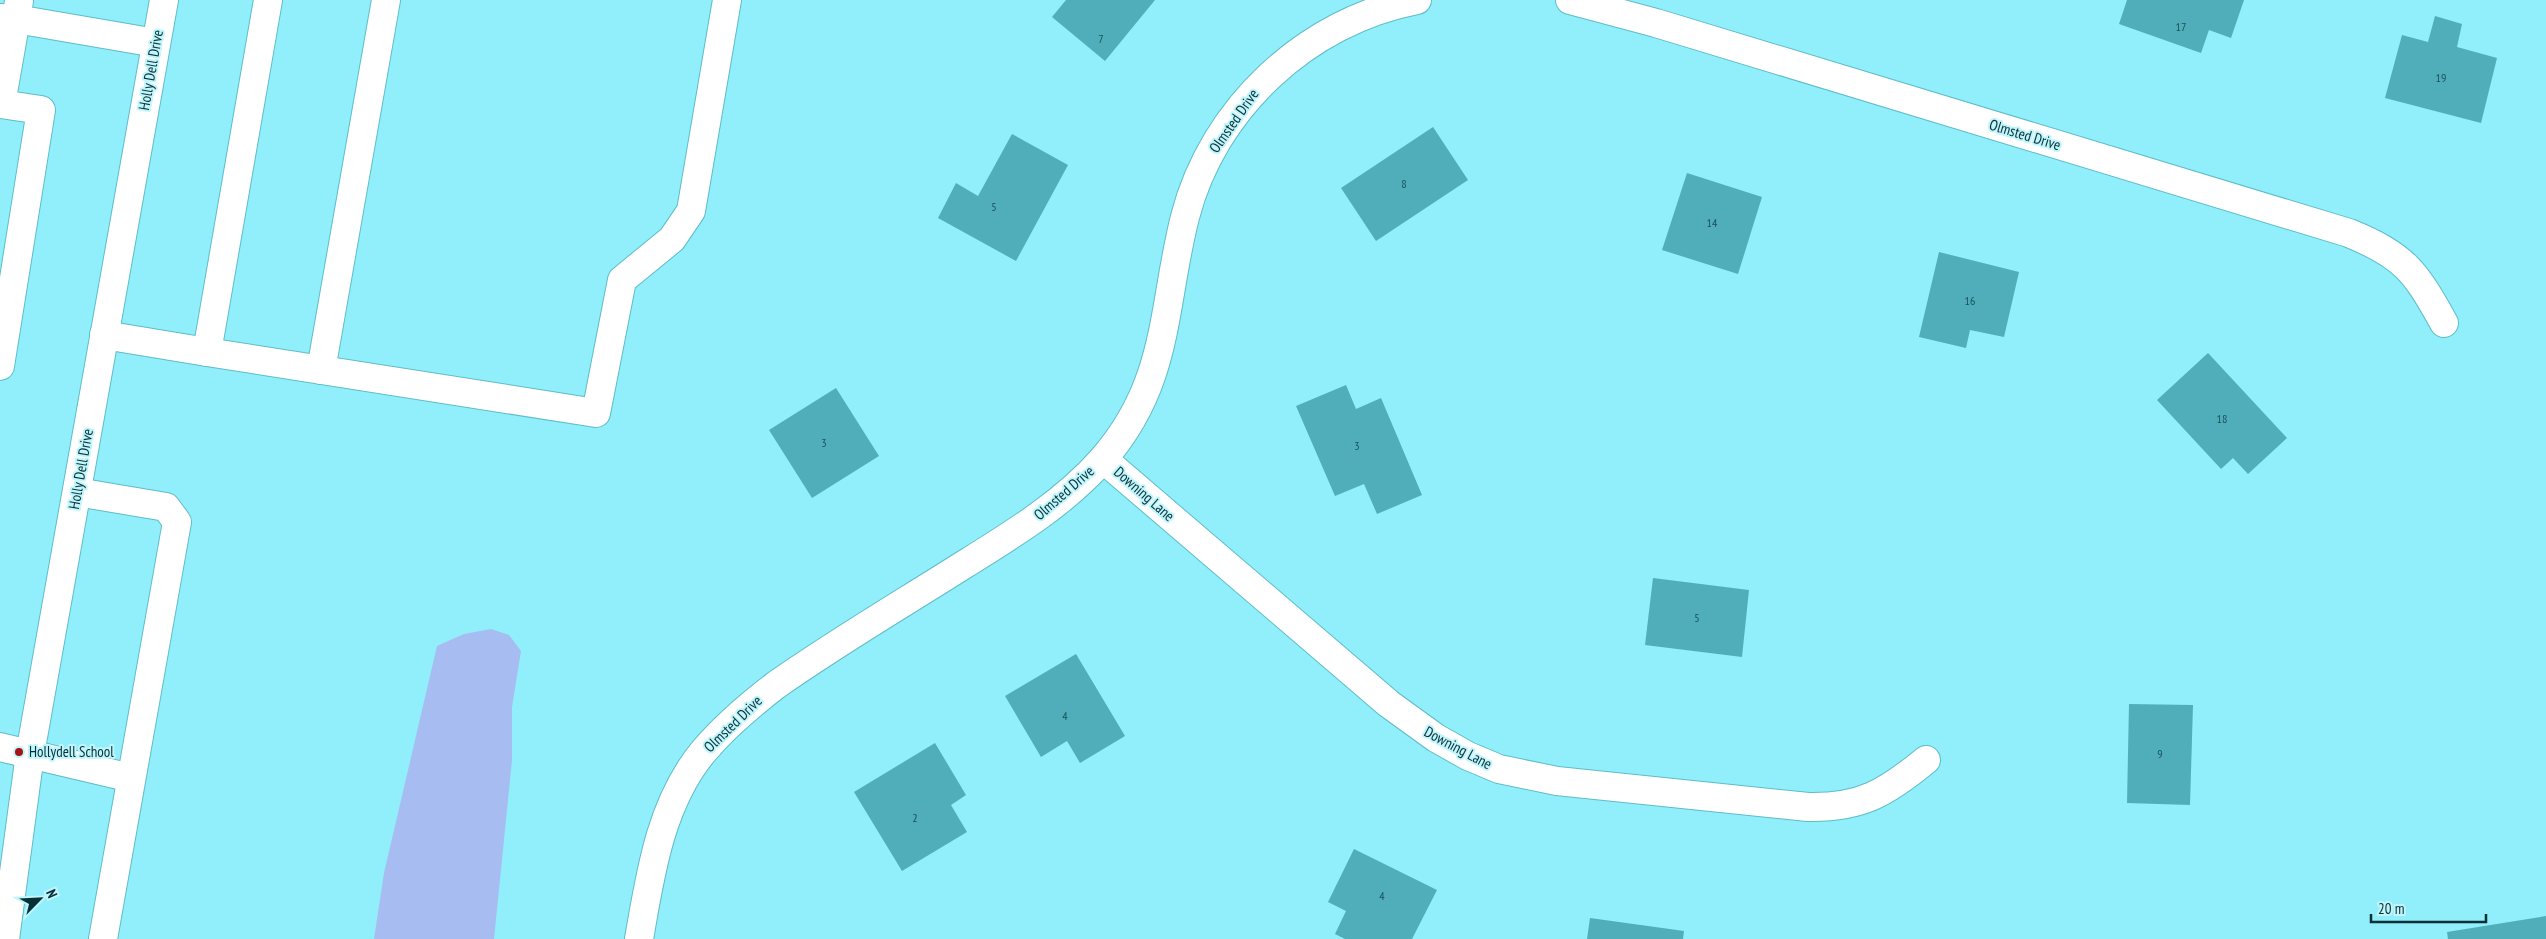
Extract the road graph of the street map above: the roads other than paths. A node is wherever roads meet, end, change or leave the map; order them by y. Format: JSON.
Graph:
{"nodes":[{"id":1,"x":164,"y":0,"type":"edge"},
{"id":2,"x":268,"y":0,"type":"edge"},
{"id":3,"x":386,"y":0,"type":"edge"},
{"id":4,"x":727,"y":0,"type":"edge"},
{"id":5,"x":1417,"y":0,"type":"edge"},
{"id":6,"x":1570,"y":0,"type":"edge"},
{"id":7,"x":12,"y":12,"type":"edge"},
{"id":8,"x":156,"y":42,"type":"junction"},
{"id":9,"x":0,"y":104,"type":"edge"},
{"id":10,"x":2444,"y":323,"type":"dead end"},
{"id":11,"x":104,"y":335,"type":"junction"},
{"id":12,"x":207,"y":352,"type":"junction"},
{"id":13,"x":0,"y":366,"type":"edge"},
{"id":14,"x":321,"y":370,"type":"junction"},
{"id":15,"x":1103,"y":459,"type":"junction"},
{"id":16,"x":76,"y":492,"type":"junction"},
{"id":17,"x":0,"y":747,"type":"edge"},
{"id":18,"x":30,"y":754,"type":"junction"},
{"id":19,"x":1926,"y":760,"type":"dead end"},
{"id":20,"x":131,"y":778,"type":"junction"},
{"id":21,"x":5,"y":939,"type":"edge"},
{"id":22,"x":103,"y":939,"type":"edge"},
{"id":23,"x":639,"y":939,"type":"edge"}],
"edges":[{"from":1,"to":8,"type":"street","name":"Holly Dell Drive"},
{"from":2,"to":12,"type":"street"},
{"from":3,"to":14,"type":"street"},
{"from":4,"to":14,"type":"street"},
{"from":5,"to":15,"type":"street","name":"Olmsted Drive"},
{"from":6,"to":10,"type":"street","name":"Olmsted Drive"},
{"from":7,"to":8,"type":"street"},
{"from":7,"to":9,"type":"street"},
{"from":8,"to":11,"type":"street","name":"Holly Dell Drive"},
{"from":9,"to":13,"type":"street"},
{"from":11,"to":12,"type":"street"},
{"from":11,"to":16,"type":"street","name":"Holly Dell Drive"},
{"from":12,"to":14,"type":"street"},
{"from":15,"to":19,"type":"street","name":"Downing Lane"},
{"from":15,"to":23,"type":"street","name":"Olmsted Drive"},
{"from":16,"to":18,"type":"street","name":"Holly Dell Drive"},
{"from":16,"to":20,"type":"street"},
{"from":17,"to":18,"type":"street"},
{"from":18,"to":20,"type":"street"},
{"from":18,"to":21,"type":"street","name":"Holly Dell Drive"},
{"from":20,"to":22,"type":"street"}]}
